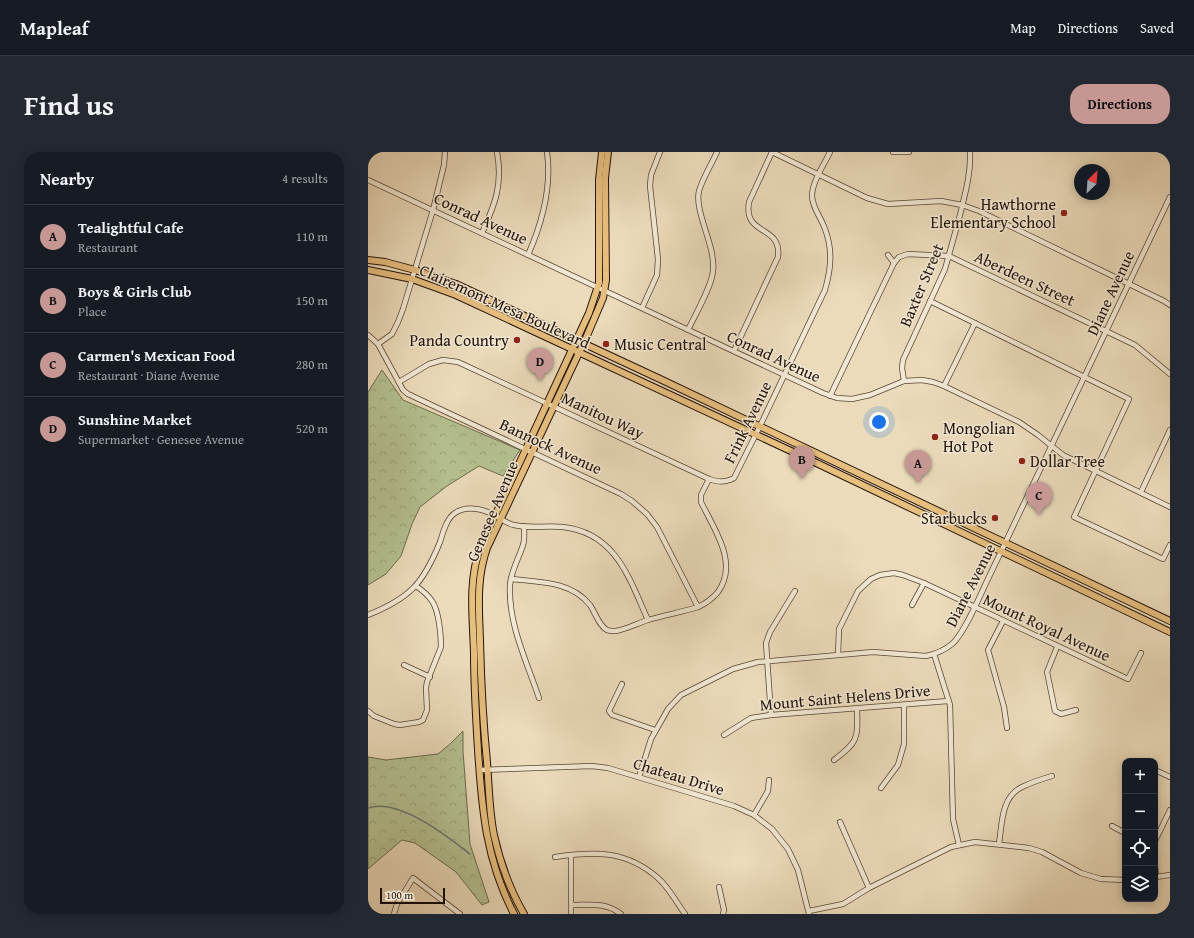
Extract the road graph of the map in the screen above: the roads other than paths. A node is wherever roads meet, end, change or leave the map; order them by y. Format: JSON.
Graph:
{"nodes":[{"id":1,"x":445,"y":152,"type":"edge"},
{"id":2,"x":497,"y":152,"type":"edge"},
{"id":3,"x":547,"y":152,"type":"edge"},
{"id":4,"x":602,"y":152,"type":"edge"},
{"id":5,"x":608,"y":152,"type":"edge"},
{"id":6,"x":660,"y":152,"type":"edge"},
{"id":7,"x":717,"y":152,"type":"edge"},
{"id":8,"x":772,"y":152,"type":"edge"},
{"id":9,"x":830,"y":152,"type":"edge"},
{"id":10,"x":893,"y":152,"type":"edge"},
{"id":11,"x":909,"y":152,"type":"edge"},
{"id":12,"x":970,"y":152,"type":"edge"},
{"id":13,"x":819,"y":175,"type":"junction"},
{"id":14,"x":368,"y":180,"type":"edge"},
{"id":15,"x":1170,"y":197,"type":"edge"},
{"id":16,"x":962,"y":205,"type":"junction"},
{"id":17,"x":433,"y":210,"type":"junction"},
{"id":18,"x":482,"y":233,"type":"junction"},
{"id":19,"x":528,"y":255,"type":"junction"},
{"id":20,"x":888,"y":255,"type":"dead end"},
{"id":21,"x":949,"y":256,"type":"junction"},
{"id":22,"x":368,"y":260,"type":"edge"},
{"id":23,"x":894,"y":263,"type":"junction"},
{"id":24,"x":368,"y":270,"type":"edge"},
{"id":25,"x":415,"y":270,"type":"junction"},
{"id":26,"x":412,"y":279,"type":"junction"},
{"id":27,"x":1128,"y":284,"type":"junction"},
{"id":28,"x":598,"y":287,"type":"junction"},
{"id":29,"x":604,"y":290,"type":"junction"},
{"id":30,"x":930,"y":301,"type":"junction"},
{"id":31,"x":1170,"y":305,"type":"edge"},
{"id":32,"x":642,"y":308,"type":"junction"},
{"id":33,"x":975,"y":323,"type":"junction"},
{"id":34,"x":688,"y":330,"type":"junction"},
{"id":35,"x":1106,"y":331,"type":"junction"},
{"id":36,"x":368,"y":335,"type":"edge"},
{"id":37,"x":576,"y":340,"type":"junction"},
{"id":38,"x":378,"y":344,"type":"junction"},
{"id":39,"x":584,"y":344,"type":"junction"},
{"id":40,"x":572,"y":349,"type":"junction"},
{"id":41,"x":579,"y":352,"type":"junction"},
{"id":42,"x":734,"y":352,"type":"junction"},
{"id":43,"x":1170,"y":374,"type":"edge"},
{"id":44,"x":784,"y":375,"type":"junction"},
{"id":45,"x":1084,"y":377,"type":"junction"},
{"id":46,"x":904,"y":381,"type":"junction"},
{"id":47,"x":399,"y":382,"type":"junction"},
{"id":48,"x":944,"y":386,"type":"junction"},
{"id":49,"x":830,"y":396,"type":"junction"},
{"id":50,"x":546,"y":403,"type":"junction"},
{"id":51,"x":553,"y":406,"type":"junction"},
{"id":52,"x":760,"y":426,"type":"junction"},
{"id":53,"x":1170,"y":430,"type":"edge"},
{"id":54,"x":756,"y":435,"type":"junction"},
{"id":55,"x":1051,"y":446,"type":"junction"},
{"id":56,"x":529,"y":450,"type":"junction"},
{"id":57,"x":1096,"y":471,"type":"junction"},
{"id":58,"x":709,"y":479,"type":"junction"},
{"id":59,"x":1141,"y":492,"type":"junction"},
{"id":60,"x":1170,"y":507,"type":"edge"},
{"id":61,"x":498,"y":517,"type":"junction"},
{"id":62,"x":524,"y":526,"type":"junction"},
{"id":63,"x":1006,"y":542,"type":"junction"},
{"id":64,"x":1170,"y":545,"type":"edge"},
{"id":65,"x":1001,"y":551,"type":"junction"},
{"id":66,"x":511,"y":579,"type":"junction"},
{"id":67,"x":924,"y":583,"type":"junction"},
{"id":68,"x":416,"y":586,"type":"junction"},
{"id":69,"x":795,"y":591,"type":"dead end"},
{"id":70,"x":912,"y":605,"type":"dead end"},
{"id":71,"x":698,"y":607,"type":"junction"},
{"id":72,"x":974,"y":607,"type":"junction"},
{"id":73,"x":368,"y":615,"type":"edge"},
{"id":74,"x":648,"y":620,"type":"junction"},
{"id":75,"x":1003,"y":621,"type":"junction"},
{"id":76,"x":1170,"y":621,"type":"edge"},
{"id":77,"x":1170,"y":632,"type":"edge"},
{"id":78,"x":1057,"y":647,"type":"junction"},
{"id":79,"x":1141,"y":653,"type":"dead end"},
{"id":80,"x":934,"y":654,"type":"junction"},
{"id":81,"x":838,"y":655,"type":"junction"},
{"id":82,"x":767,"y":661,"type":"junction"},
{"id":83,"x":404,"y":665,"type":"dead end"},
{"id":84,"x":430,"y":676,"type":"junction"},
{"id":85,"x":622,"y":684,"type":"dead end"},
{"id":86,"x":539,"y":698,"type":"dead end"},
{"id":87,"x":948,"y":701,"type":"junction"},
{"id":88,"x":904,"y":705,"type":"junction"},
{"id":89,"x":857,"y":709,"type":"junction"},
{"id":90,"x":1076,"y":710,"type":"dead end"},
{"id":91,"x":368,"y":711,"type":"edge"},
{"id":92,"x":772,"y":715,"type":"junction"},
{"id":93,"x":1007,"y":728,"type":"dead end"},
{"id":94,"x":655,"y":730,"type":"junction"},
{"id":95,"x":724,"y":735,"type":"dead end"},
{"id":96,"x":834,"y":760,"type":"dead end"},
{"id":97,"x":479,"y":770,"type":"junction"},
{"id":98,"x":487,"y":770,"type":"junction"},
{"id":99,"x":1158,"y":771,"type":"edge"},
{"id":100,"x":1052,"y":776,"type":"dead end"},
{"id":101,"x":1170,"y":776,"type":"edge"},
{"id":102,"x":639,"y":777,"type":"junction"},
{"id":103,"x":769,"y":780,"type":"dead end"},
{"id":104,"x":881,"y":788,"type":"dead end"},
{"id":105,"x":1170,"y":810,"type":"edge"},
{"id":106,"x":754,"y":815,"type":"junction"},
{"id":107,"x":840,"y":822,"type":"dead end"},
{"id":108,"x":1112,"y":826,"type":"dead end"},
{"id":109,"x":1122,"y":831,"type":"edge"},
{"id":110,"x":1158,"y":835,"type":"edge"},
{"id":111,"x":999,"y":844,"type":"junction"},
{"id":112,"x":959,"y":845,"type":"junction"},
{"id":113,"x":571,"y":855,"type":"junction"},
{"id":114,"x":555,"y":857,"type":"dead end"},
{"id":115,"x":1170,"y":875,"type":"edge"},
{"id":116,"x":1158,"y":877,"type":"edge"},
{"id":117,"x":1122,"y":880,"type":"edge"},
{"id":118,"x":719,"y":887,"type":"dead end"},
{"id":119,"x":870,"y":888,"type":"junction"},
{"id":120,"x":572,"y":905,"type":"junction"},
{"id":121,"x":809,"y":913,"type":"edge"},
{"id":122,"x":394,"y":914,"type":"edge"},
{"id":123,"x":460,"y":914,"type":"edge"},
{"id":124,"x":514,"y":914,"type":"edge"},
{"id":125,"x":524,"y":914,"type":"edge"},
{"id":126,"x":571,"y":914,"type":"edge"},
{"id":127,"x":621,"y":914,"type":"edge"},
{"id":128,"x":685,"y":914,"type":"edge"},
{"id":129,"x":723,"y":914,"type":"edge"}],
"edges":[{"from":1,"to":17,"type":"street"},
{"from":2,"to":18,"type":"street"},
{"from":3,"to":19,"type":"street"},
{"from":4,"to":28,"type":"main road","name":"Genesee Avenue"},
{"from":5,"to":29,"type":"main road","name":"Genesee Avenue"},
{"from":6,"to":32,"type":"street"},
{"from":7,"to":34,"type":"street"},
{"from":8,"to":13,"type":"street"},
{"from":8,"to":42,"type":"street"},
{"from":9,"to":13,"type":"street","name":"Frink Avenue"},
{"from":10,"to":11,"type":"street"},
{"from":12,"to":16,"type":"street","name":"Baxter Street"},
{"from":13,"to":16,"type":"street"},
{"from":13,"to":44,"type":"street","name":"Frink Avenue"},
{"from":14,"to":17,"type":"street","name":"Conrad Avenue"},
{"from":15,"to":27,"type":"street","name":"Diane Avenue"},
{"from":16,"to":21,"type":"street","name":"Baxter Street"},
{"from":16,"to":27,"type":"street"},
{"from":17,"to":18,"type":"street","name":"Conrad Avenue"},
{"from":17,"to":25,"type":"street"},
{"from":18,"to":19,"type":"street","name":"Conrad Avenue"},
{"from":19,"to":28,"type":"street","name":"Conrad Avenue"},
{"from":20,"to":23,"type":"street"},
{"from":21,"to":23,"type":"street"},
{"from":21,"to":30,"type":"street","name":"Baxter Street"},
{"from":21,"to":35,"type":"street","name":"Aberdeen Street"},
{"from":22,"to":25,"type":"main road","name":"Clairemont Mesa Boulevard"},
{"from":23,"to":49,"type":"street"},
{"from":24,"to":26,"type":"main road","name":"Clairemont Mesa Boulevard"},
{"from":25,"to":26,"type":"street"},
{"from":25,"to":37,"type":"main road","name":"Clairemont Mesa Boulevard"},
{"from":26,"to":38,"type":"street"},
{"from":26,"to":40,"type":"main road","name":"Clairemont Mesa Boulevard"},
{"from":27,"to":31,"type":"street"},
{"from":27,"to":35,"type":"street","name":"Diane Avenue"},
{"from":28,"to":29,"type":"street","name":"Conrad Avenue"},
{"from":28,"to":37,"type":"main road","name":"Genesee Avenue"},
{"from":29,"to":32,"type":"street","name":"Conrad Avenue"},
{"from":29,"to":39,"type":"main road","name":"Genesee Avenue"},
{"from":30,"to":33,"type":"street"},
{"from":30,"to":46,"type":"street","name":"Baxter Street"},
{"from":32,"to":34,"type":"street","name":"Conrad Avenue"},
{"from":33,"to":45,"type":"street"},
{"from":33,"to":48,"type":"street"},
{"from":34,"to":42,"type":"street","name":"Conrad Avenue"},
{"from":35,"to":43,"type":"street","name":"Aberdeen Street"},
{"from":35,"to":45,"type":"street","name":"Diane Avenue"},
{"from":36,"to":38,"type":"street","name":"Bannock Avenue"},
{"from":37,"to":39,"type":"main road","name":"Clairemont Mesa Boulevard"},
{"from":37,"to":40,"type":"main road","name":"Genesee Avenue"},
{"from":38,"to":47,"type":"street","name":"Bannock Avenue"},
{"from":39,"to":41,"type":"main road","name":"Genesee Avenue"},
{"from":39,"to":52,"type":"main road","name":"Clairemont Mesa Boulevard"},
{"from":40,"to":41,"type":"main road","name":"Clairemont Mesa Boulevard"},
{"from":40,"to":50,"type":"main road","name":"Genesee Avenue"},
{"from":41,"to":51,"type":"main road","name":"Genesee Avenue"},
{"from":41,"to":54,"type":"main road","name":"Clairemont Mesa Boulevard"},
{"from":42,"to":44,"type":"street","name":"Conrad Avenue"},
{"from":44,"to":49,"type":"street","name":"Conrad Avenue"},
{"from":44,"to":52,"type":"street","name":"Frink Avenue"},
{"from":45,"to":55,"type":"street","name":"Diane Avenue"},
{"from":45,"to":57,"type":"street"},
{"from":46,"to":48,"type":"street","name":"Conrad Avenue"},
{"from":46,"to":49,"type":"street","name":"Conrad Avenue"},
{"from":47,"to":50,"type":"street","name":"Manitou Way"},
{"from":47,"to":56,"type":"street","name":"Bannock Avenue"},
{"from":48,"to":55,"type":"street","name":"Conrad Avenue"},
{"from":50,"to":51,"type":"street","name":"Manitou Way"},
{"from":50,"to":56,"type":"main road","name":"Genesee Avenue"},
{"from":51,"to":56,"type":"main road","name":"Genesee Avenue"},
{"from":51,"to":58,"type":"street","name":"Manitou Way"},
{"from":52,"to":54,"type":"street","name":"Frink Avenue"},
{"from":52,"to":63,"type":"main road","name":"Clairemont Mesa Boulevard"},
{"from":53,"to":59,"type":"street"},
{"from":54,"to":58,"type":"street","name":"Frink Avenue"},
{"from":54,"to":65,"type":"main road","name":"Clairemont Mesa Boulevard"},
{"from":55,"to":57,"type":"street","name":"Conrad Avenue"},
{"from":55,"to":63,"type":"street","name":"Diane Avenue"},
{"from":56,"to":61,"type":"main road","name":"Genesee Avenue"},
{"from":56,"to":71,"type":"street","name":"Bannock Avenue"},
{"from":57,"to":59,"type":"street","name":"Conrad Avenue"},
{"from":57,"to":64,"type":"street"},
{"from":58,"to":71,"type":"street"},
{"from":59,"to":60,"type":"street","name":"Conrad Avenue"},
{"from":61,"to":62,"type":"street"},
{"from":61,"to":68,"type":"street"},
{"from":61,"to":97,"type":"main road","name":"Genesee Avenue"},
{"from":61,"to":98,"type":"main road","name":"Genesee Avenue"},
{"from":62,"to":66,"type":"street"},
{"from":62,"to":74,"type":"street"},
{"from":63,"to":65,"type":"street","name":"Diane Avenue"},
{"from":63,"to":76,"type":"main road","name":"Clairemont Mesa Boulevard"},
{"from":65,"to":72,"type":"street","name":"Diane Avenue"},
{"from":65,"to":77,"type":"main road","name":"Clairemont Mesa Boulevard"},
{"from":66,"to":74,"type":"street"},
{"from":66,"to":86,"type":"street"},
{"from":67,"to":70,"type":"street"},
{"from":67,"to":72,"type":"street","name":"Mount Royal Avenue"},
{"from":67,"to":81,"type":"street","name":"Mount Royal Avenue"},
{"from":68,"to":73,"type":"street"},
{"from":68,"to":84,"type":"street"},
{"from":69,"to":82,"type":"street"},
{"from":71,"to":74,"type":"street"},
{"from":72,"to":75,"type":"street","name":"Mount Royal Avenue"},
{"from":72,"to":80,"type":"street","name":"Diane Avenue"},
{"from":75,"to":78,"type":"street","name":"Mount Royal Avenue"},
{"from":75,"to":93,"type":"street"},
{"from":78,"to":79,"type":"street","name":"Mount Royal Avenue"},
{"from":78,"to":90,"type":"street"},
{"from":80,"to":81,"type":"street","name":"Diane Avenue"},
{"from":80,"to":87,"type":"street"},
{"from":81,"to":82,"type":"street","name":"Diane Avenue"},
{"from":82,"to":92,"type":"street"},
{"from":82,"to":94,"type":"street","name":"Diane Avenue"},
{"from":83,"to":84,"type":"street"},
{"from":84,"to":91,"type":"street"},
{"from":85,"to":94,"type":"street"},
{"from":87,"to":88,"type":"street","name":"Mount Saint Helens Drive"},
{"from":87,"to":112,"type":"street"},
{"from":88,"to":89,"type":"street","name":"Mount Saint Helens Drive"},
{"from":88,"to":104,"type":"street"},
{"from":89,"to":92,"type":"street","name":"Mount Saint Helens Drive"},
{"from":89,"to":96,"type":"street"},
{"from":92,"to":95,"type":"street","name":"Mount Saint Helens Drive"},
{"from":94,"to":102,"type":"street","name":"Diane Avenue"},
{"from":97,"to":98,"type":"street","name":"Chateau Drive"},
{"from":97,"to":124,"type":"main road","name":"Genesee Avenue"},
{"from":98,"to":102,"type":"street","name":"Chateau Drive"},
{"from":98,"to":125,"type":"main road","name":"Genesee Avenue"},
{"from":99,"to":101,"type":"street"},
{"from":100,"to":111,"type":"street"},
{"from":102,"to":106,"type":"street","name":"Chateau Drive"},
{"from":103,"to":106,"type":"street"},
{"from":105,"to":110,"type":"street"},
{"from":106,"to":121,"type":"street","name":"Chateau Drive"},
{"from":107,"to":119,"type":"street"},
{"from":108,"to":109,"type":"street"},
{"from":111,"to":112,"type":"street"},
{"from":111,"to":117,"type":"street"},
{"from":112,"to":119,"type":"street"},
{"from":113,"to":114,"type":"street"},
{"from":113,"to":120,"type":"street"},
{"from":113,"to":128,"type":"street"},
{"from":115,"to":116,"type":"street"},
{"from":118,"to":129,"type":"street"},
{"from":119,"to":121,"type":"street"},
{"from":120,"to":126,"type":"street"},
{"from":120,"to":127,"type":"street"},
{"from":122,"to":123,"type":"street"}]}
